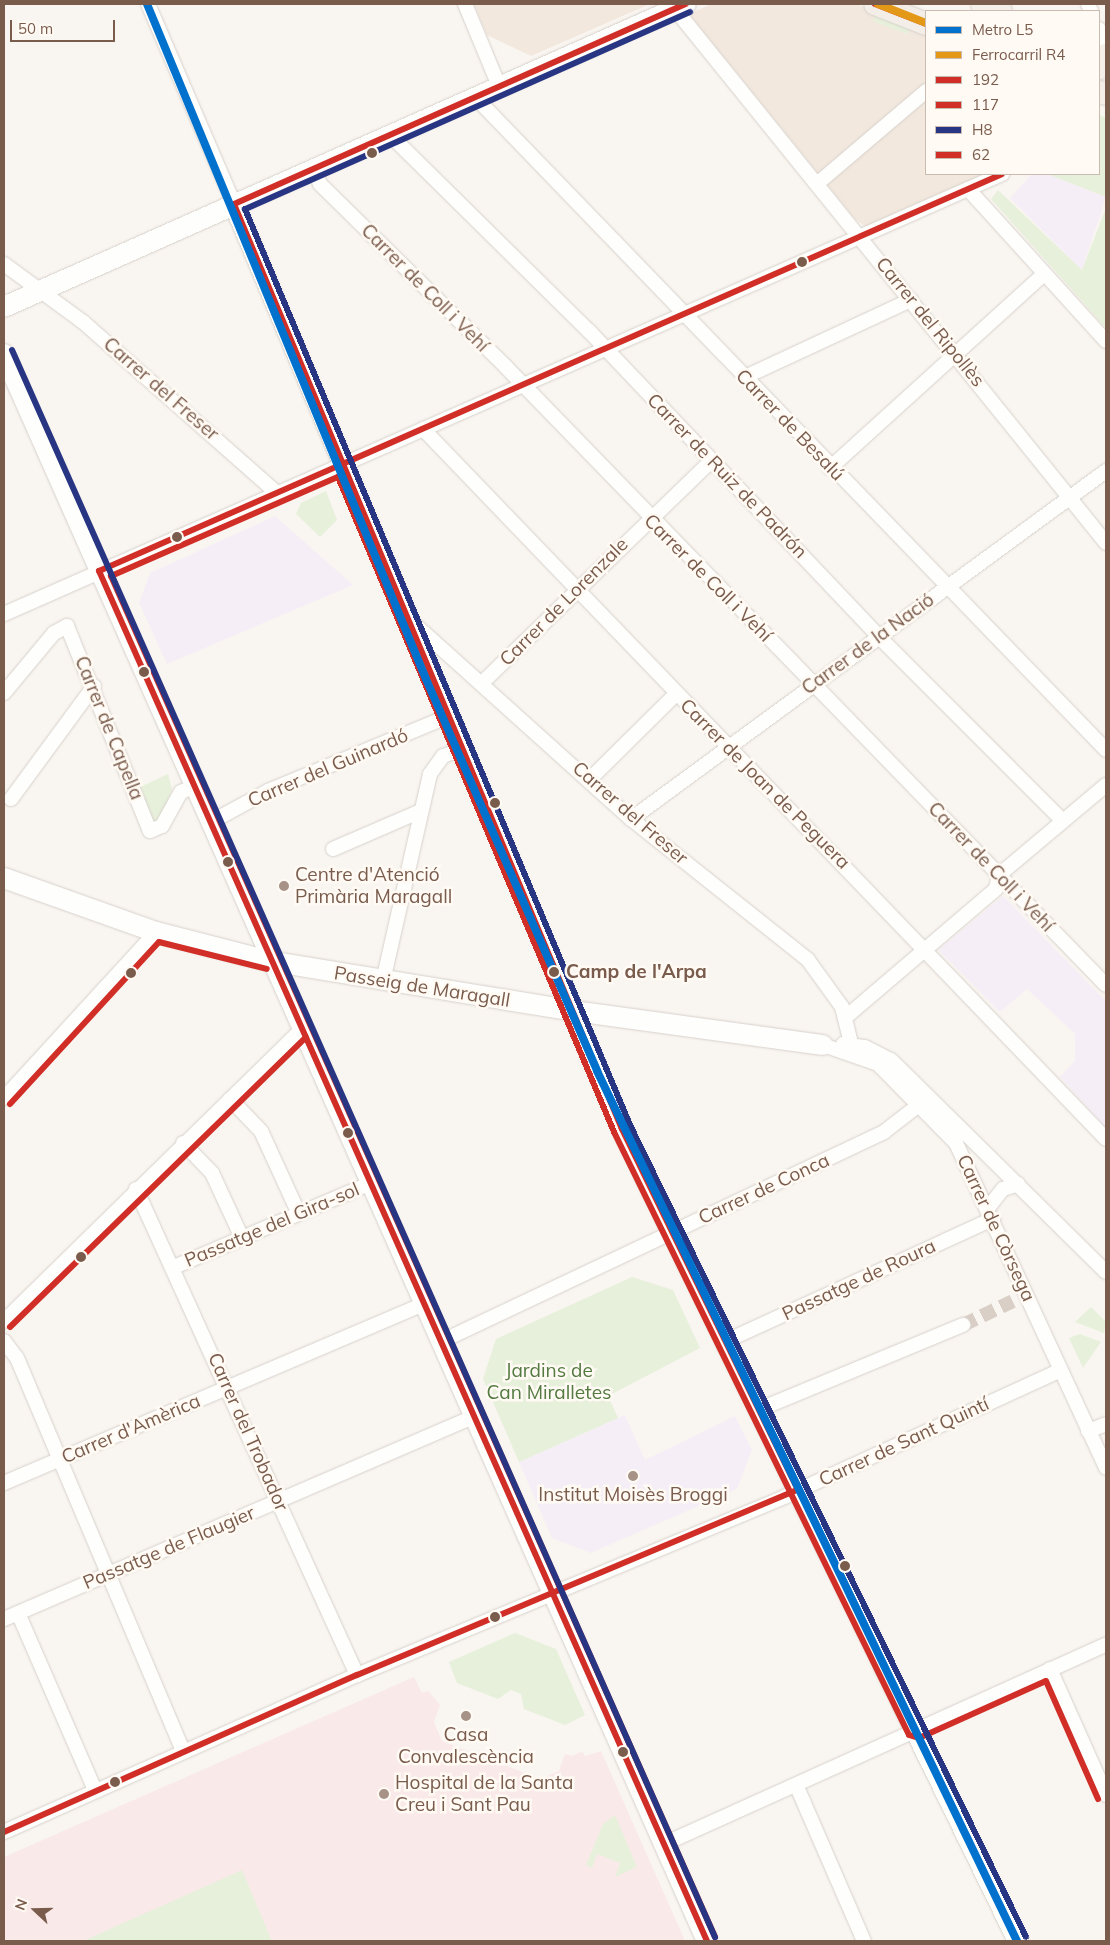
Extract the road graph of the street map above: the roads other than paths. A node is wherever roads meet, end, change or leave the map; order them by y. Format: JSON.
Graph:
{"nodes":[{"id":1,"x":148,"y":4,"type":"edge"},
{"id":2,"x":465,"y":4,"type":"edge"},
{"id":3,"x":875,"y":4,"type":"edge"},
{"id":4,"x":982,"y":4,"type":"edge"},
{"id":5,"x":681,"y":6,"type":"edge"},
{"id":6,"x":998,"y":10,"type":"edge"},
{"id":7,"x":925,"y":24,"type":"edge"},
{"id":8,"x":1100,"y":32,"type":"edge"},
{"id":9,"x":1106,"y":52,"type":"edge"},
{"id":10,"x":1100,"y":66,"type":"edge"},
{"id":11,"x":498,"y":86,"type":"junction"},
{"id":12,"x":925,"y":92,"type":"edge"},
{"id":13,"x":475,"y":97,"type":"junction"},
{"id":14,"x":389,"y":134,"type":"junction"},
{"id":15,"x":313,"y":168,"type":"junction"},
{"id":16,"x":1000,"y":175,"type":"edge"},
{"id":17,"x":818,"y":183,"type":"junction"},
{"id":18,"x":968,"y":189,"type":"junction"},
{"id":19,"x":234,"y":204,"type":"junction"},
{"id":20,"x":860,"y":236,"type":"junction"},
{"id":21,"x":4,"y":264,"type":"edge"},
{"id":22,"x":1044,"y":274,"type":"junction"},
{"id":23,"x":41,"y":289,"type":"junction"},
{"id":24,"x":911,"y":300,"type":"junction"},
{"id":25,"x":4,"y":307,"type":"edge"},
{"id":26,"x":684,"y":314,"type":"junction"},
{"id":27,"x":1106,"y":341,"type":"edge"},
{"id":28,"x":606,"y":349,"type":"junction"},
{"id":29,"x":956,"y":353,"type":"junction"},
{"id":30,"x":4,"y":354,"type":"edge"},
{"id":31,"x":745,"y":377,"type":"junction"},
{"id":32,"x":523,"y":385,"type":"junction"},
{"id":33,"x":424,"y":429,"type":"junction"},
{"id":34,"x":711,"y":460,"type":"junction"},
{"id":35,"x":343,"y":465,"type":"junction"},
{"id":36,"x":830,"y":468,"type":"junction"},
{"id":37,"x":1106,"y":471,"type":"edge"},
{"id":38,"x":277,"y":493,"type":"junction"},
{"id":39,"x":1070,"y":497,"type":"junction"},
{"id":40,"x":648,"y":518,"type":"junction"},
{"id":41,"x":1106,"y":543,"type":"edge"},
{"id":42,"x":98,"y":571,"type":"junction"},
{"id":43,"x":946,"y":586,"type":"junction"},
{"id":44,"x":575,"y":589,"type":"junction"},
{"id":45,"x":4,"y":614,"type":"edge"},
{"id":46,"x":404,"y":616,"type":"junction"},
{"id":47,"x":879,"y":637,"type":"junction"},
{"id":48,"x":482,"y":682,"type":"junction"},
{"id":49,"x":812,"y":684,"type":"junction"},
{"id":50,"x":94,"y":686,"type":"junction"},
{"id":51,"x":4,"y":693,"type":"edge"},
{"id":52,"x":676,"y":694,"type":"junction"},
{"id":53,"x":449,"y":716,"type":"junction"},
{"id":54,"x":729,"y":746,"type":"junction"},
{"id":55,"x":463,"y":749,"type":"junction"},
{"id":56,"x":1106,"y":750,"type":"edge"},
{"id":57,"x":589,"y":780,"type":"junction"},
{"id":58,"x":1106,"y":785,"type":"edge"},
{"id":59,"x":193,"y":787,"type":"junction"},
{"id":60,"x":12,"y":799,"type":"dead end"},
{"id":61,"x":421,"y":811,"type":"junction"},
{"id":62,"x":631,"y":819,"type":"junction"},
{"id":63,"x":1062,"y":820,"type":"junction"},
{"id":64,"x":209,"y":823,"type":"junction"},
{"id":65,"x":333,"y":849,"type":"dead end"},
{"id":66,"x":999,"y":875,"type":"junction"},
{"id":67,"x":4,"y":878,"type":"edge"},
{"id":68,"x":156,"y":932,"type":"junction"},
{"id":69,"x":926,"y":950,"type":"junction"},
{"id":70,"x":269,"y":961,"type":"junction"},
{"id":71,"x":383,"y":981,"type":"junction"},
{"id":72,"x":1106,"y":985,"type":"edge"},
{"id":73,"x":574,"y":1011,"type":"junction"},
{"id":74,"x":846,"y":1017,"type":"junction"},
{"id":75,"x":300,"y":1030,"type":"junction"},
{"id":76,"x":852,"y":1044,"type":"junction"},
{"id":77,"x":823,"y":1045,"type":"junction"},
{"id":78,"x":4,"y":1098,"type":"edge"},
{"id":79,"x":230,"y":1099,"type":"junction"},
{"id":80,"x":920,"y":1104,"type":"junction"},
{"id":81,"x":1106,"y":1139,"type":"edge"},
{"id":82,"x":183,"y":1143,"type":"junction"},
{"id":83,"x":369,"y":1184,"type":"junction"},
{"id":84,"x":1018,"y":1184,"type":"junction"},
{"id":85,"x":136,"y":1190,"type":"junction"},
{"id":86,"x":298,"y":1214,"type":"junction"},
{"id":87,"x":991,"y":1214,"type":"junction"},
{"id":88,"x":670,"y":1232,"type":"junction"},
{"id":89,"x":242,"y":1238,"type":"junction"},
{"id":90,"x":174,"y":1267,"type":"junction"},
{"id":91,"x":1106,"y":1272,"type":"edge"},
{"id":92,"x":1027,"y":1296,"type":"junction"},
{"id":93,"x":1013,"y":1301,"type":"tunnel mouth"},
{"id":94,"x":423,"y":1304,"type":"junction"},
{"id":95,"x":4,"y":1321,"type":"edge"},
{"id":96,"x":963,"y":1325,"type":"tunnel mouth"},
{"id":97,"x":4,"y":1341,"type":"edge"},
{"id":98,"x":440,"y":1342,"type":"junction"},
{"id":99,"x":726,"y":1342,"type":"junction"},
{"id":100,"x":1060,"y":1371,"type":"junction"},
{"id":101,"x":227,"y":1388,"type":"junction"},
{"id":102,"x":760,"y":1409,"type":"junction"},
{"id":103,"x":473,"y":1417,"type":"junction"},
{"id":104,"x":1106,"y":1424,"type":"edge"},
{"id":105,"x":1088,"y":1431,"type":"junction"},
{"id":106,"x":59,"y":1460,"type":"junction"},
{"id":107,"x":1106,"y":1468,"type":"edge"},
{"id":108,"x":4,"y":1483,"type":"edge"},
{"id":109,"x":798,"y":1490,"type":"junction"},
{"id":110,"x":279,"y":1501,"type":"junction"},
{"id":111,"x":108,"y":1574,"type":"junction"},
{"id":112,"x":553,"y":1594,"type":"junction"},
{"id":113,"x":18,"y":1613,"type":"junction"},
{"id":114,"x":4,"y":1619,"type":"edge"},
{"id":115,"x":1106,"y":1644,"type":"edge"},
{"id":116,"x":1050,"y":1669,"type":"junction"},
{"id":117,"x":357,"y":1675,"type":"junction"},
{"id":118,"x":916,"y":1730,"type":"junction"},
{"id":119,"x":183,"y":1752,"type":"junction"},
{"id":120,"x":797,"y":1787,"type":"junction"},
{"id":121,"x":95,"y":1790,"type":"junction"},
{"id":122,"x":1106,"y":1795,"type":"edge"},
{"id":123,"x":5,"y":1829,"type":"edge"},
{"id":124,"x":664,"y":1844,"type":"junction"},
{"id":125,"x":706,"y":1941,"type":"edge"},
{"id":126,"x":864,"y":1941,"type":"edge"},
{"id":127,"x":1018,"y":1941,"type":"edge"}],
"edges":[{"from":1,"to":19,"type":"street"},
{"from":2,"to":11,"type":"street"},
{"from":3,"to":7,"type":"main road"},
{"from":4,"to":6,"type":"main road"},
{"from":5,"to":11,"type":"main road"},
{"from":5,"to":17,"type":"street","name":"Carrer del Ripollès"},
{"from":8,"to":9,"type":"street"},
{"from":9,"to":10,"type":"main road"},
{"from":11,"to":13,"type":"main road"},
{"from":12,"to":17,"type":"street"},
{"from":13,"to":14,"type":"main road"},
{"from":13,"to":26,"type":"street","name":"Carrer de Besalú"},
{"from":14,"to":15,"type":"main road"},
{"from":14,"to":28,"type":"street","name":"Carrer de Ruiz de Padrón"},
{"from":15,"to":19,"type":"main road"},
{"from":15,"to":32,"type":"street","name":"Carrer de Coll i Vehí"},
{"from":16,"to":18,"type":"street"},
{"from":17,"to":20,"type":"street","name":"Carrer del Ripollès"},
{"from":18,"to":20,"type":"street"},
{"from":18,"to":22,"type":"street"},
{"from":19,"to":23,"type":"main road"},
{"from":19,"to":35,"type":"main road"},
{"from":20,"to":24,"type":"street","name":"Carrer del Ripollès"},
{"from":20,"to":26,"type":"street"},
{"from":21,"to":23,"type":"street","name":"Carrer del Freser"},
{"from":22,"to":27,"type":"street"},
{"from":22,"to":29,"type":"street"},
{"from":23,"to":25,"type":"main road"},
{"from":23,"to":38,"type":"street","name":"Carrer del Freser"},
{"from":24,"to":29,"type":"street","name":"Carrer del Ripollès"},
{"from":24,"to":31,"type":"street"},
{"from":26,"to":28,"type":"street"},
{"from":26,"to":31,"type":"street","name":"Carrer de Besalú"},
{"from":28,"to":32,"type":"street"},
{"from":28,"to":34,"type":"street","name":"Carrer de Ruiz de Padrón"},
{"from":29,"to":36,"type":"street"},
{"from":29,"to":39,"type":"street","name":"Carrer del Ripollès"},
{"from":30,"to":42,"type":"main road"},
{"from":31,"to":36,"type":"street","name":"Carrer de Besalú"},
{"from":32,"to":33,"type":"street"},
{"from":32,"to":40,"type":"street","name":"Carrer de Coll i Vehí"},
{"from":33,"to":35,"type":"street"},
{"from":33,"to":44,"type":"street","name":"Carrer de Joan de Peguera"},
{"from":34,"to":40,"type":"street","name":"Carrer de Lorenzale"},
{"from":34,"to":47,"type":"street","name":"Carrer de Ruiz de Padrón"},
{"from":35,"to":38,"type":"street"},
{"from":35,"to":46,"type":"main road"},
{"from":36,"to":43,"type":"street","name":"Carrer de Besalú"},
{"from":37,"to":39,"type":"street","name":"Carrer de la Nació"},
{"from":38,"to":42,"type":"street"},
{"from":39,"to":41,"type":"street","name":"Carrer del Ripollès"},
{"from":39,"to":43,"type":"street","name":"Carrer de la Nació"},
{"from":40,"to":44,"type":"street","name":"Carrer de Lorenzale"},
{"from":40,"to":49,"type":"street","name":"Carrer de Coll i Vehí"},
{"from":42,"to":45,"type":"street"},
{"from":42,"to":59,"type":"main road"},
{"from":43,"to":47,"type":"street","name":"Carrer de la Nació"},
{"from":43,"to":56,"type":"street","name":"Carrer de Besalú"},
{"from":44,"to":48,"type":"street","name":"Carrer de Lorenzale"},
{"from":44,"to":52,"type":"street","name":"Carrer de Joan de Peguera"},
{"from":46,"to":48,"type":"street","name":"Carrer del Freser"},
{"from":46,"to":53,"type":"main road"},
{"from":47,"to":49,"type":"street","name":"Carrer de la Nació"},
{"from":47,"to":63,"type":"street","name":"Carrer de Ruiz de Padrón"},
{"from":48,"to":57,"type":"street","name":"Carrer del Freser"},
{"from":49,"to":54,"type":"street","name":"Carrer de la Nació"},
{"from":49,"to":66,"type":"street","name":"Carrer de Coll i Vehí"},
{"from":50,"to":51,"type":"street","name":"Carrer de Capella"},
{"from":50,"to":59,"type":"street","name":"Carrer de Capella"},
{"from":50,"to":60,"type":"street"},
{"from":52,"to":54,"type":"street","name":"Carrer de Joan de Peguera"},
{"from":52,"to":57,"type":"street"},
{"from":53,"to":55,"type":"main road"},
{"from":53,"to":64,"type":"street","name":"Carrer del Guinardó"},
{"from":54,"to":62,"type":"street","name":"Carrer de la Nació"},
{"from":54,"to":69,"type":"street","name":"Carrer de Joan de Peguera"},
{"from":55,"to":61,"type":"street"},
{"from":55,"to":73,"type":"main road"},
{"from":57,"to":62,"type":"street","name":"Carrer del Freser"},
{"from":58,"to":63,"type":"street"},
{"from":59,"to":64,"type":"main road"},
{"from":61,"to":65,"type":"street"},
{"from":61,"to":71,"type":"street"},
{"from":62,"to":74,"type":"street","name":"Carrer del Freser"},
{"from":63,"to":66,"type":"street"},
{"from":64,"to":70,"type":"main road"},
{"from":66,"to":69,"type":"street"},
{"from":66,"to":72,"type":"street","name":"Carrer de Coll i Vehí"},
{"from":67,"to":68,"type":"main road","name":"Passeig de Maragall"},
{"from":68,"to":70,"type":"main road","name":"Passeig de Maragall"},
{"from":68,"to":78,"type":"street"},
{"from":69,"to":74,"type":"street"},
{"from":69,"to":81,"type":"street","name":"Carrer de Joan de Peguera"},
{"from":70,"to":71,"type":"main road","name":"Passeig de Maragall"},
{"from":70,"to":75,"type":"main road"},
{"from":71,"to":73,"type":"main road","name":"Passeig de Maragall"},
{"from":73,"to":77,"type":"main road","name":"Passeig de Maragall"},
{"from":73,"to":88,"type":"main road"},
{"from":74,"to":76,"type":"street","name":"Carrer del Freser"},
{"from":75,"to":79,"type":"street"},
{"from":75,"to":83,"type":"main road"},
{"from":76,"to":77,"type":"street","name":"Passeig de Maragall"},
{"from":76,"to":84,"type":"street"},
{"from":77,"to":80,"type":"street","name":"Carrer de Còrsega"},
{"from":79,"to":82,"type":"street"},
{"from":79,"to":86,"type":"street"},
{"from":80,"to":87,"type":"street","name":"Carrer de Còrsega"},
{"from":80,"to":88,"type":"street","name":"Carrer de Conca"},
{"from":82,"to":85,"type":"street"},
{"from":82,"to":89,"type":"street"},
{"from":83,"to":86,"type":"street","name":"Passatge del Gira-sol"},
{"from":83,"to":94,"type":"main road"},
{"from":84,"to":87,"type":"street"},
{"from":84,"to":91,"type":"street"},
{"from":85,"to":90,"type":"street","name":"Carrer del Trobador"},
{"from":85,"to":95,"type":"street"},
{"from":86,"to":89,"type":"street","name":"Passatge del Gira-sol"},
{"from":87,"to":92,"type":"street","name":"Carrer de Còrsega"},
{"from":87,"to":99,"type":"street","name":"Passatge de Roura"},
{"from":88,"to":98,"type":"street","name":"Carrer de Conca"},
{"from":88,"to":99,"type":"main road"},
{"from":89,"to":90,"type":"street","name":"Passatge del Gira-sol"},
{"from":90,"to":101,"type":"street","name":"Carrer del Trobador"},
{"from":92,"to":93,"type":"street"},
{"from":92,"to":100,"type":"street","name":"Carrer de Còrsega"},
{"from":94,"to":98,"type":"main road"},
{"from":94,"to":101,"type":"street","name":"Carrer d'Amèrica"},
{"from":96,"to":102,"type":"street"},
{"from":97,"to":106,"type":"street"},
{"from":98,"to":103,"type":"main road"},
{"from":99,"to":102,"type":"main road"},
{"from":100,"to":105,"type":"street","name":"Carrer de Còrsega"},
{"from":100,"to":109,"type":"street","name":"Carrer de Sant Quintí"},
{"from":101,"to":106,"type":"street","name":"Carrer d'Amèrica"},
{"from":101,"to":110,"type":"street","name":"Carrer del Trobador"},
{"from":102,"to":109,"type":"main road"},
{"from":103,"to":110,"type":"street","name":"Passatge de Flaugier"},
{"from":103,"to":112,"type":"main road"},
{"from":104,"to":105,"type":"street"},
{"from":105,"to":107,"type":"street","name":"Carrer de Còrsega"},
{"from":106,"to":108,"type":"street","name":"Carrer d'Amèrica"},
{"from":106,"to":111,"type":"street"},
{"from":109,"to":112,"type":"street","name":"Carrer de Sant Quintí"},
{"from":109,"to":118,"type":"main road"},
{"from":110,"to":111,"type":"street","name":"Passatge de Flaugier"},
{"from":110,"to":117,"type":"street","name":"Carrer del Trobador"},
{"from":111,"to":113,"type":"street","name":"Passatge de Flaugier"},
{"from":111,"to":119,"type":"street"},
{"from":112,"to":117,"type":"street","name":"Carrer de Sant Quintí"},
{"from":112,"to":124,"type":"main road"},
{"from":113,"to":114,"type":"street","name":"Passatge de Flaugier"},
{"from":113,"to":121,"type":"street"},
{"from":115,"to":116,"type":"street"},
{"from":116,"to":118,"type":"street"},
{"from":116,"to":122,"type":"street"},
{"from":117,"to":119,"type":"street","name":"Carrer de Sant Quintí"},
{"from":118,"to":120,"type":"street"},
{"from":118,"to":127,"type":"main road"},
{"from":119,"to":121,"type":"street","name":"Carrer de Sant Quintí"},
{"from":120,"to":124,"type":"street"},
{"from":120,"to":126,"type":"street"},
{"from":121,"to":123,"type":"street","name":"Carrer de Sant Quintí"},
{"from":124,"to":125,"type":"main road"}]}
